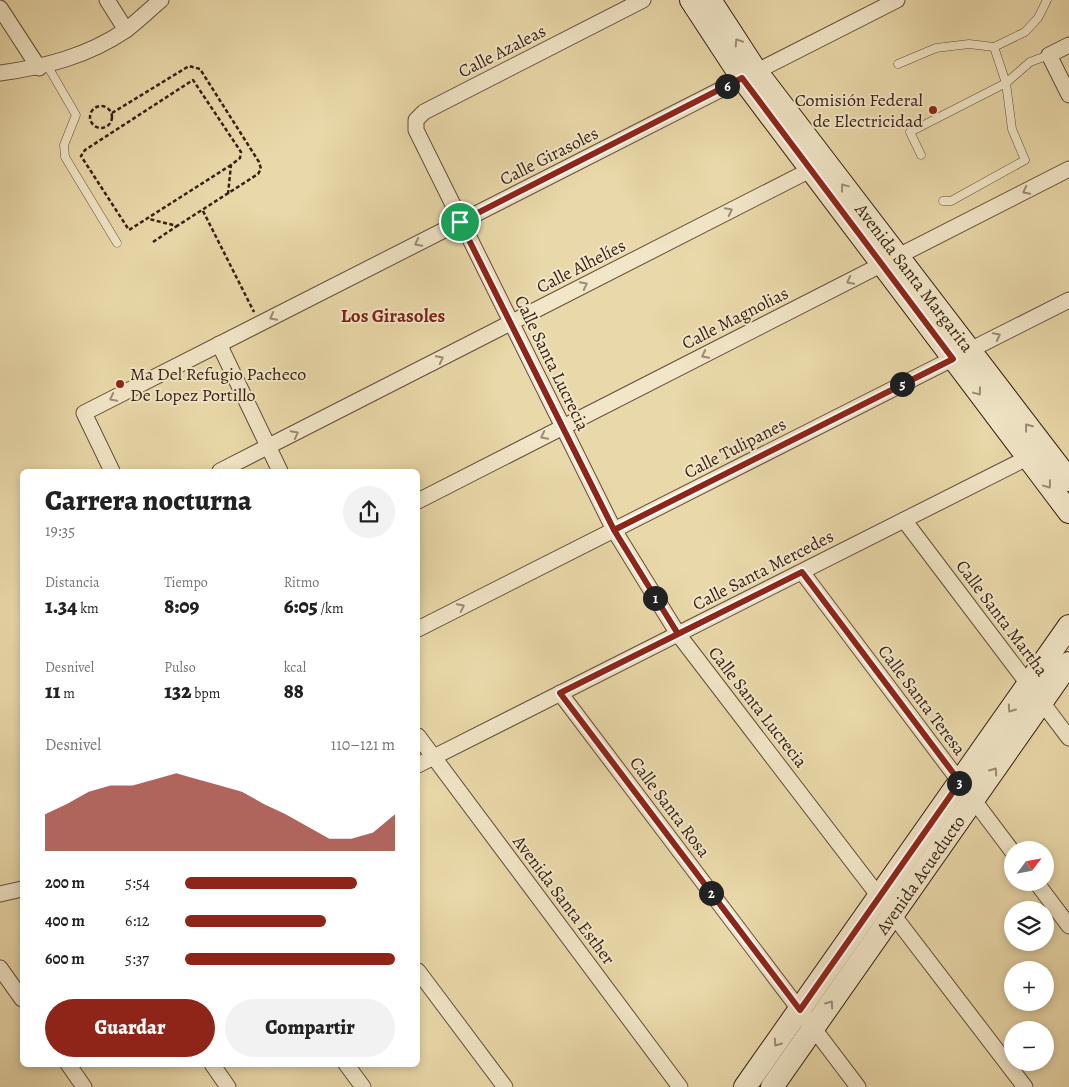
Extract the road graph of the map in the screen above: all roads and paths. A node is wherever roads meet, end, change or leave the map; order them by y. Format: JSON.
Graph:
{"nodes":[{"id":1,"x":107,"y":0,"type":"edge"},
{"id":2,"x":161,"y":0,"type":"edge"},
{"id":3,"x":643,"y":0,"type":"edge"},
{"id":4,"x":691,"y":0,"type":"edge"},
{"id":5,"x":710,"y":0,"type":"edge"},
{"id":6,"x":897,"y":0,"type":"edge"},
{"id":7,"x":1047,"y":0,"type":"edge"},
{"id":8,"x":0,"y":8,"type":"edge"},
{"id":9,"x":126,"y":30,"type":"junction"},
{"id":10,"x":1069,"y":45,"type":"edge"},
{"id":11,"x":994,"y":47,"type":"junction"},
{"id":12,"x":1049,"y":56,"type":"junction"},
{"id":13,"x":898,"y":64,"type":"dead end"},
{"id":14,"x":43,"y":67,"type":"junction"},
{"id":15,"x":0,"y":73,"type":"edge"},
{"id":16,"x":749,"y":75,"type":"junction"},
{"id":17,"x":1006,"y":83,"type":"junction"},
{"id":18,"x":1069,"y":95,"type":"edge"},
{"id":19,"x":112,"y":113,"type":"junction"},
{"id":20,"x":416,"y":130,"type":"joint"},
{"id":21,"x":921,"y":154,"type":"dead end"},
{"id":22,"x":231,"y":165,"type":"junction"},
{"id":23,"x":818,"y":166,"type":"junction"},
{"id":24,"x":1069,"y":169,"type":"edge"},
{"id":25,"x":228,"y":194,"type":"junction"},
{"id":26,"x":942,"y":202,"type":"dead end"},
{"id":27,"x":203,"y":211,"type":"junction"},
{"id":28,"x":150,"y":219,"type":"junction"},
{"id":29,"x":460,"y":222,"type":"junction"},
{"id":30,"x":177,"y":226,"type":"junction"},
{"id":31,"x":153,"y":242,"type":"dead end"},
{"id":32,"x":117,"y":243,"type":"dead end"},
{"id":33,"x":890,"y":261,"type":"junction"},
{"id":34,"x":1069,"y":300,"type":"edge"},
{"id":35,"x":511,"y":323,"type":"junction"},
{"id":36,"x":259,"y":324,"type":"junction"},
{"id":37,"x":219,"y":344,"type":"junction"},
{"id":38,"x":961,"y":355,"type":"junction"},
{"id":39,"x":563,"y":427,"type":"junction"},
{"id":40,"x":268,"y":447,"type":"junction"},
{"id":41,"x":1036,"y":453,"type":"junction"},
{"id":42,"x":111,"y":469,"type":"edge"},
{"id":43,"x":224,"y":469,"type":"edge"},
{"id":44,"x":279,"y":469,"type":"edge"},
{"id":45,"x":1069,"y":480,"type":"edge"},
{"id":46,"x":420,"y":499,"type":"edge"},
{"id":47,"x":1069,"y":512,"type":"edge"},
{"id":48,"x":904,"y":520,"type":"junction"},
{"id":49,"x":614,"y":530,"type":"junction"},
{"id":50,"x":802,"y":572,"type":"junction"},
{"id":51,"x":1069,"y":626,"type":"edge"},
{"id":52,"x":420,"y":628,"type":"edge"},
{"id":53,"x":678,"y":634,"type":"junction"},
{"id":54,"x":1069,"y":663,"type":"edge"},
{"id":55,"x":1028,"y":684,"type":"junction"},
{"id":56,"x":560,"y":693,"type":"junction"},
{"id":57,"x":1042,"y":702,"type":"junction"},
{"id":58,"x":1069,"y":738,"type":"edge"},
{"id":59,"x":420,"y":739,"type":"edge"},
{"id":60,"x":433,"y":757,"type":"junction"},
{"id":61,"x":420,"y":764,"type":"edge"},
{"id":62,"x":960,"y":782,"type":"junction"},
{"id":63,"x":974,"y":799,"type":"junction"},
{"id":64,"x":1005,"y":841,"type":"edge"},
{"id":65,"x":20,"y":889,"type":"edge"},
{"id":66,"x":1043,"y":891,"type":"edge"},
{"id":67,"x":0,"y":894,"type":"edge"},
{"id":68,"x":880,"y":895,"type":"junction"},
{"id":69,"x":894,"y":913,"type":"junction"},
{"id":70,"x":1069,"y":926,"type":"edge"},
{"id":71,"x":0,"y":968,"type":"edge"},
{"id":72,"x":420,"y":974,"type":"edge"},
{"id":73,"x":20,"y":996,"type":"edge"},
{"id":74,"x":800,"y":1010,"type":"junction"},
{"id":75,"x":813,"y":1028,"type":"junction"},
{"id":76,"x":70,"y":1067,"type":"edge"},
{"id":77,"x":214,"y":1067,"type":"edge"},
{"id":78,"x":348,"y":1067,"type":"edge"},
{"id":79,"x":84,"y":1087,"type":"edge"},
{"id":80,"x":228,"y":1087,"type":"edge"},
{"id":81,"x":363,"y":1087,"type":"edge"},
{"id":82,"x":505,"y":1087,"type":"edge"},
{"id":83,"x":680,"y":1087,"type":"edge"},
{"id":84,"x":746,"y":1087,"type":"edge"},
{"id":85,"x":772,"y":1087,"type":"edge"},
{"id":86,"x":858,"y":1087,"type":"edge"},
{"id":87,"x":1024,"y":1087,"type":"edge"}],
"edges":[{"from":1,"to":9,"type":"street"},
{"from":2,"to":9,"type":"street"},
{"from":3,"to":20,"type":"street","name":"Calle Azaleas"},
{"from":4,"to":16,"type":"main road","name":"Avenida Santa Margarita"},
{"from":16,"to":5,"type":"main road","name":"Avenida Santa Margarita","one_way":true},
{"from":6,"to":16,"type":"street","name":"Calle Girasoles"},
{"from":7,"to":11,"type":"lane"},
{"from":8,"to":14,"type":"street"},
{"from":9,"to":14,"type":"street"},
{"from":10,"to":12,"type":"street"},
{"from":11,"to":13,"type":"lane"},
{"from":11,"to":17,"type":"lane"},
{"from":12,"to":17,"type":"lane"},
{"from":12,"to":18,"type":"street"},
{"from":14,"to":15,"type":"street"},
{"from":14,"to":32,"type":"lane"},
{"from":16,"to":23,"type":"main road","name":"Avenida Santa Margarita"},
{"from":16,"to":29,"type":"street","name":"Calle Girasoles"},
{"from":17,"to":21,"type":"lane"},
{"from":17,"to":26,"type":"lane"},
{"from":19,"to":19,"type":"path"},
{"from":19,"to":25,"type":"path"},
{"from":20,"to":29,"type":"street","name":"Calle Santa Lucrecia"},
{"from":22,"to":25,"type":"path"},
{"from":22,"to":28,"type":"path"},
{"from":22,"to":28,"type":"path"},
{"from":23,"to":33,"type":"main road","name":"Avenida Santa Margarita"},
{"from":35,"to":23,"type":"street","name":"Calle Alhelíes","one_way":true},
{"from":24,"to":33,"type":"street","name":"Calle Magnolias","one_way":true},
{"from":25,"to":27,"type":"path"},
{"from":27,"to":30,"type":"path"},
{"from":27,"to":36,"type":"path"},
{"from":28,"to":30,"type":"path"},
{"from":29,"to":35,"type":"street","name":"Calle Santa Lucrecia"},
{"from":29,"to":36,"type":"street","name":"Calle Girasoles","one_way":true},
{"from":30,"to":31,"type":"path"},
{"from":33,"to":38,"type":"main road","name":"Avenida Santa Margarita"},
{"from":33,"to":39,"type":"street","name":"Calle Magnolias","one_way":true},
{"from":38,"to":34,"type":"street","name":"Calle Tulipanes","one_way":true},
{"from":35,"to":39,"type":"street","name":"Calle Santa Lucrecia"},
{"from":40,"to":35,"type":"street","name":"Calle Alhelíes","one_way":true},
{"from":36,"to":37,"type":"street","name":"Calle Girasoles"},
{"from":37,"to":40,"type":"street"},
{"from":37,"to":42,"type":"street","name":"Calle Girasoles","one_way":true},
{"from":38,"to":41,"type":"main road","name":"Avenida Santa Margarita"},
{"from":38,"to":49,"type":"street","name":"Calle Tulipanes"},
{"from":39,"to":46,"type":"street","name":"Calle Magnolias","one_way":true},
{"from":39,"to":49,"type":"street","name":"Calle Santa Lucrecia"},
{"from":40,"to":43,"type":"street","name":"Calle Alhelíes"},
{"from":40,"to":44,"type":"street"},
{"from":41,"to":45,"type":"main road","name":"Avenida Santa Margarita"},
{"from":41,"to":47,"type":"main road","name":"Avenida Santa Margarita","one_way":true},
{"from":41,"to":48,"type":"street","name":"Calle Santa Mercedes"},
{"from":48,"to":50,"type":"street","name":"Calle Santa Mercedes"},
{"from":48,"to":55,"type":"street","name":"Calle Santa Martha"},
{"from":52,"to":49,"type":"street","name":"Calle Tulipanes","one_way":true},
{"from":49,"to":53,"type":"street","name":"Calle Santa Lucrecia"},
{"from":50,"to":53,"type":"street","name":"Calle Santa Mercedes"},
{"from":50,"to":62,"type":"street","name":"Calle Santa Teresa"},
{"from":51,"to":55,"type":"main road","name":"Avenida Acueducto"},
{"from":53,"to":56,"type":"street","name":"Calle Santa Mercedes"},
{"from":53,"to":68,"type":"street","name":"Calle Santa Lucrecia"},
{"from":54,"to":57,"type":"main road","name":"Avenida Acueducto"},
{"from":55,"to":57,"type":"street","name":"Calle Santa Martha"},
{"from":55,"to":62,"type":"main road","name":"Avenida Acueducto","one_way":true},
{"from":56,"to":60,"type":"street","name":"Calle Santa Mercedes"},
{"from":56,"to":74,"type":"street","name":"Calle Santa Rosa"},
{"from":57,"to":58,"type":"street","name":"Calle Santa Martha"},
{"from":63,"to":57,"type":"main road","name":"Avenida Acueducto","one_way":true},
{"from":59,"to":60,"type":"street","name":"Avenida Santa Esther"},
{"from":60,"to":61,"type":"street","name":"Calle Santa Mercedes"},
{"from":60,"to":83,"type":"street","name":"Avenida Santa Esther"},
{"from":62,"to":63,"type":"street","name":"Calle Santa Teresa"},
{"from":62,"to":68,"type":"main road","name":"Avenida Acueducto"},
{"from":63,"to":64,"type":"street","name":"Calle Santa Teresa"},
{"from":63,"to":69,"type":"main road","name":"Avenida Acueducto"},
{"from":65,"to":67,"type":"street"},
{"from":66,"to":70,"type":"street"},
{"from":68,"to":69,"type":"street","name":"Calle Santa Lucrecia"},
{"from":68,"to":74,"type":"main road","name":"Avenida Acueducto"},
{"from":75,"to":69,"type":"main road","name":"Avenida Acueducto","one_way":true},
{"from":69,"to":87,"type":"street","name":"Calle Santa Lucrecia"},
{"from":71,"to":73,"type":"street"},
{"from":72,"to":82,"type":"street"},
{"from":74,"to":75,"type":"street","name":"Calle Santa Rosa"},
{"from":74,"to":84,"type":"main road","name":"Avenida Acueducto","one_way":true},
{"from":75,"to":85,"type":"main road","name":"Avenida Acueducto"},
{"from":75,"to":86,"type":"street","name":"Calle Santa Rosa"},
{"from":76,"to":79,"type":"street"},
{"from":77,"to":80,"type":"street"},
{"from":78,"to":81,"type":"street"}]}
